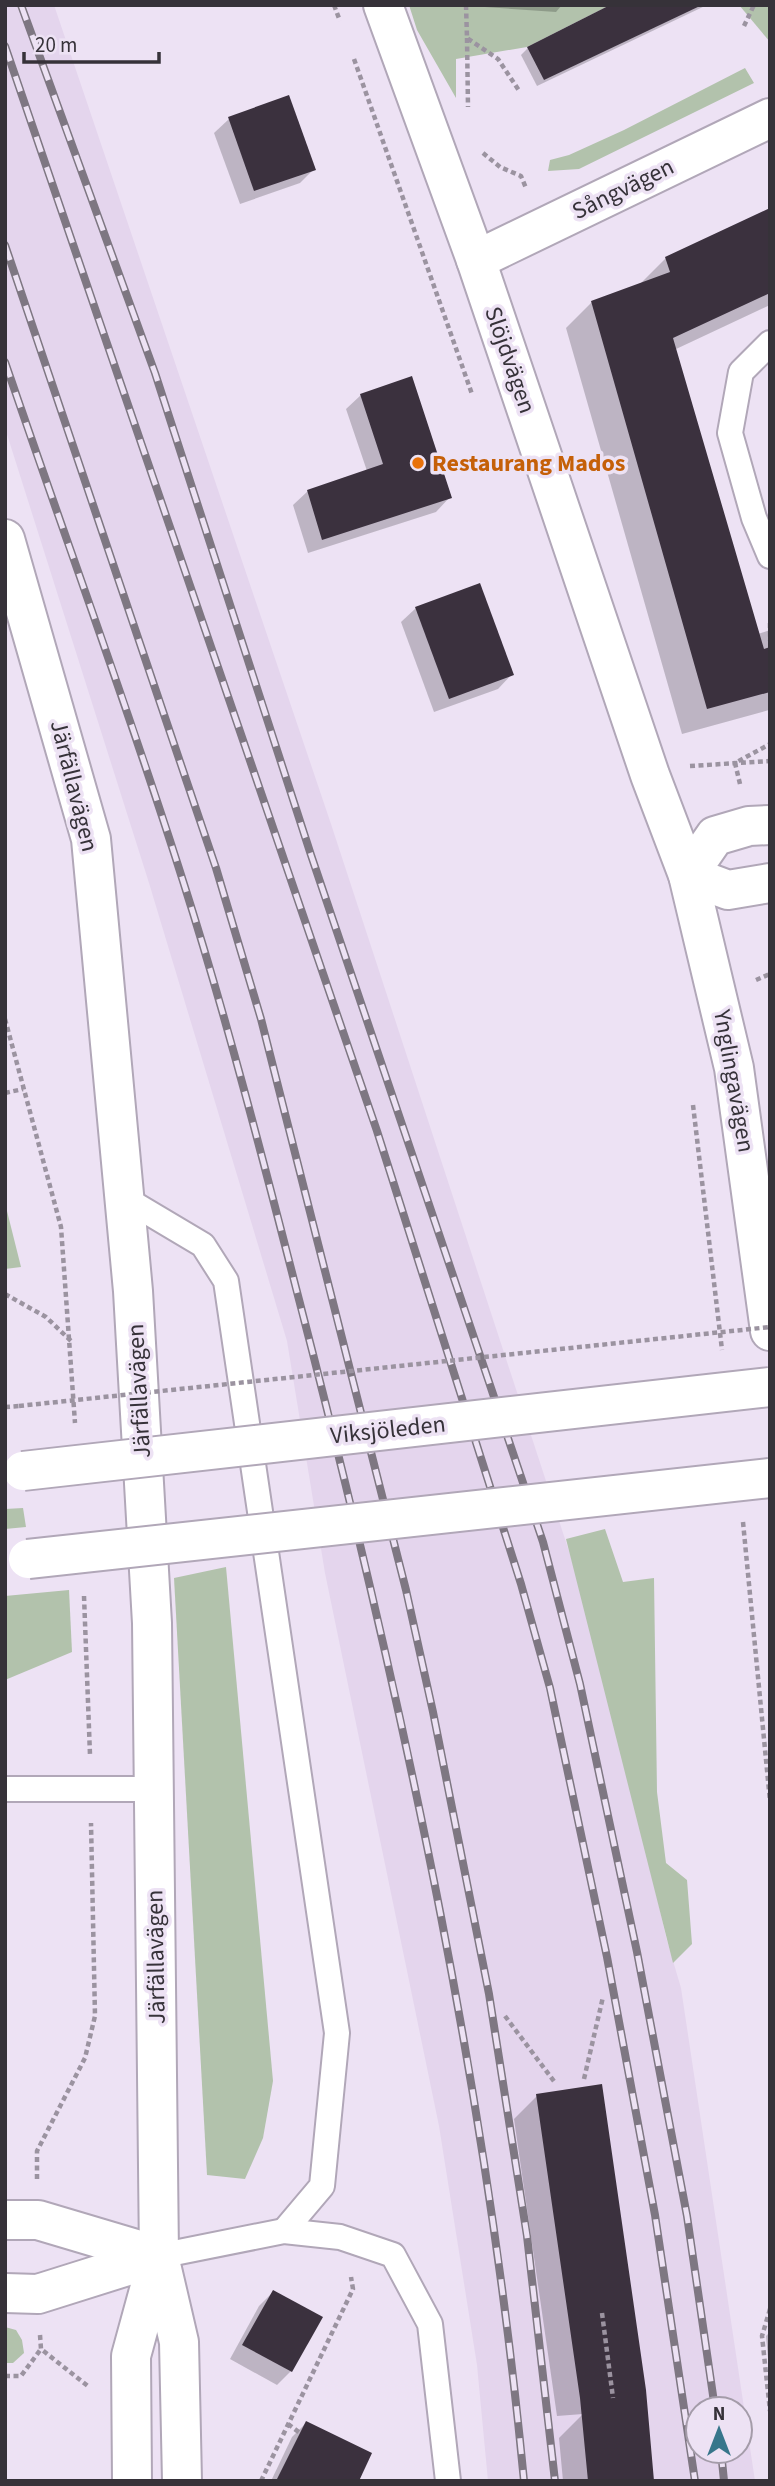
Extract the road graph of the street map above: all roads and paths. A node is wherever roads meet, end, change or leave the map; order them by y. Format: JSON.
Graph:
{"nodes":[{"id":1,"x":383,"y":5,"type":"edge"},
{"id":2,"x":466,"y":5,"type":"edge"},
{"id":3,"x":754,"y":5,"type":"edge"},
{"id":4,"x":744,"y":26,"type":"dead end"},
{"id":5,"x":467,"y":38,"type":"junction"},
{"id":6,"x":520,"y":92,"type":"dead end"},
{"id":7,"x":468,"y":114,"type":"dead end"},
{"id":8,"x":770,"y":118,"type":"edge"},
{"id":9,"x":479,"y":149,"type":"dead end"},
{"id":10,"x":544,"y":228,"type":"junction"},
{"id":11,"x":476,"y":260,"type":"junction"},
{"id":12,"x":770,"y":344,"type":"edge"},
{"id":13,"x":5,"y":539,"type":"edge"},
{"id":14,"x":770,"y":556,"type":"edge"},
{"id":15,"x":770,"y":624,"type":"edge"},
{"id":16,"x":770,"y":641,"type":"edge"},
{"id":17,"x":770,"y":744,"type":"edge"},
{"id":18,"x":735,"y":763,"type":"dead end"},
{"id":19,"x":770,"y":825,"type":"edge"},
{"id":20,"x":688,"y":875,"type":"junction"},
{"id":21,"x":770,"y":883,"type":"edge"},
{"id":22,"x":5,"y":1018,"type":"edge"},
{"id":23,"x":23,"y":1089,"type":"junction"},
{"id":24,"x":5,"y":1093,"type":"edge"},
{"id":25,"x":124,"y":1198,"type":"junction"},
{"id":26,"x":5,"y":1294,"type":"edge"},
{"id":27,"x":770,"y":1329,"type":"edge"},
{"id":28,"x":71,"y":1342,"type":"junction"},
{"id":29,"x":770,"y":1387,"type":"edge"},
{"id":30,"x":5,"y":1407,"type":"edge"},
{"id":31,"x":76,"y":1436,"type":"dead end"},
{"id":32,"x":14,"y":1472,"type":"edge"},
{"id":33,"x":770,"y":1478,"type":"edge"},
{"id":34,"x":17,"y":1560,"type":"edge"},
{"id":35,"x":83,"y":1584,"type":"dead end"},
{"id":36,"x":90,"y":1787,"type":"junction"},
{"id":37,"x":5,"y":1789,"type":"edge"},
{"id":38,"x":155,"y":1789,"type":"junction"},
{"id":39,"x":603,"y":1997,"type":"dead end"},
{"id":40,"x":505,"y":2016,"type":"dead end"},
{"id":41,"x":584,"y":2079,"type":"dead end"},
{"id":42,"x":556,"y":2084,"type":"dead end"},
{"id":43,"x":21,"y":2220,"type":"edge"},
{"id":44,"x":284,"y":2231,"type":"junction"},
{"id":45,"x":159,"y":2256,"type":"junction"},
{"id":46,"x":349,"y":2266,"type":"dead end"},
{"id":47,"x":22,"y":2293,"type":"edge"},
{"id":48,"x":770,"y":2309,"type":"edge"},
{"id":49,"x":602,"y":2313,"type":"dead end"},
{"id":50,"x":41,"y":2349,"type":"junction"},
{"id":51,"x":5,"y":2376,"type":"edge"},
{"id":52,"x":93,"y":2389,"type":"dead end"},
{"id":53,"x":613,"y":2398,"type":"dead end"},
{"id":54,"x":770,"y":2411,"type":"edge"},
{"id":55,"x":288,"y":2424,"type":"junction"},
{"id":56,"x":300,"y":2433,"type":"dead end"},
{"id":57,"x":131,"y":2481,"type":"edge"},
{"id":58,"x":182,"y":2481,"type":"edge"},
{"id":59,"x":261,"y":2481,"type":"edge"},
{"id":60,"x":448,"y":2481,"type":"edge"}],
"edges":[{"from":1,"to":11,"type":"street","name":"Slöjdvägen"},
{"from":2,"to":5,"type":"path"},
{"from":3,"to":4,"type":"path"},
{"from":5,"to":6,"type":"path"},
{"from":5,"to":7,"type":"path"},
{"from":8,"to":10,"type":"street","name":"Sångvägen"},
{"from":9,"to":10,"type":"path"},
{"from":10,"to":11,"type":"street","name":"Sångvägen"},
{"from":11,"to":20,"type":"street","name":"Slöjdvägen"},
{"from":12,"to":14,"type":"lane"},
{"from":13,"to":25,"type":"street","name":"Järfällavägen"},
{"from":15,"to":16,"type":"path"},
{"from":17,"to":18,"type":"path"},
{"from":19,"to":20,"type":"street"},
{"from":20,"to":21,"type":"street"},
{"from":20,"to":27,"type":"street","name":"Ynglingavägen"},
{"from":22,"to":23,"type":"path"},
{"from":23,"to":24,"type":"path"},
{"from":23,"to":28,"type":"path"},
{"from":25,"to":38,"type":"street","name":"Järfällavägen"},
{"from":25,"to":44,"type":"lane"},
{"from":26,"to":28,"type":"path"},
{"from":27,"to":30,"type":"path","bridge":true},
{"from":28,"to":31,"type":"path"},
{"from":29,"to":32,"type":"street","name":"Viksjöleden","bridge":true},
{"from":33,"to":34,"type":"street","bridge":true},
{"from":35,"to":36,"type":"path"},
{"from":36,"to":37,"type":"lane"},
{"from":36,"to":38,"type":"lane"},
{"from":36,"to":43,"type":"path"},
{"from":38,"to":45,"type":"street","name":"Järfällavägen"},
{"from":39,"to":41,"type":"path"},
{"from":40,"to":42,"type":"path"},
{"from":43,"to":45,"type":"street"},
{"from":44,"to":45,"type":"lane"},
{"from":44,"to":60,"type":"lane"},
{"from":45,"to":47,"type":"street"},
{"from":45,"to":57,"type":"street","name":"Järfällavägen"},
{"from":45,"to":58,"type":"street","name":"Järfällavägen"},
{"from":46,"to":55,"type":"path"},
{"from":47,"to":50,"type":"path"},
{"from":48,"to":54,"type":"path"},
{"from":49,"to":53,"type":"path"},
{"from":50,"to":51,"type":"path"},
{"from":50,"to":52,"type":"path"},
{"from":55,"to":56,"type":"path"},
{"from":55,"to":59,"type":"path"}]}
